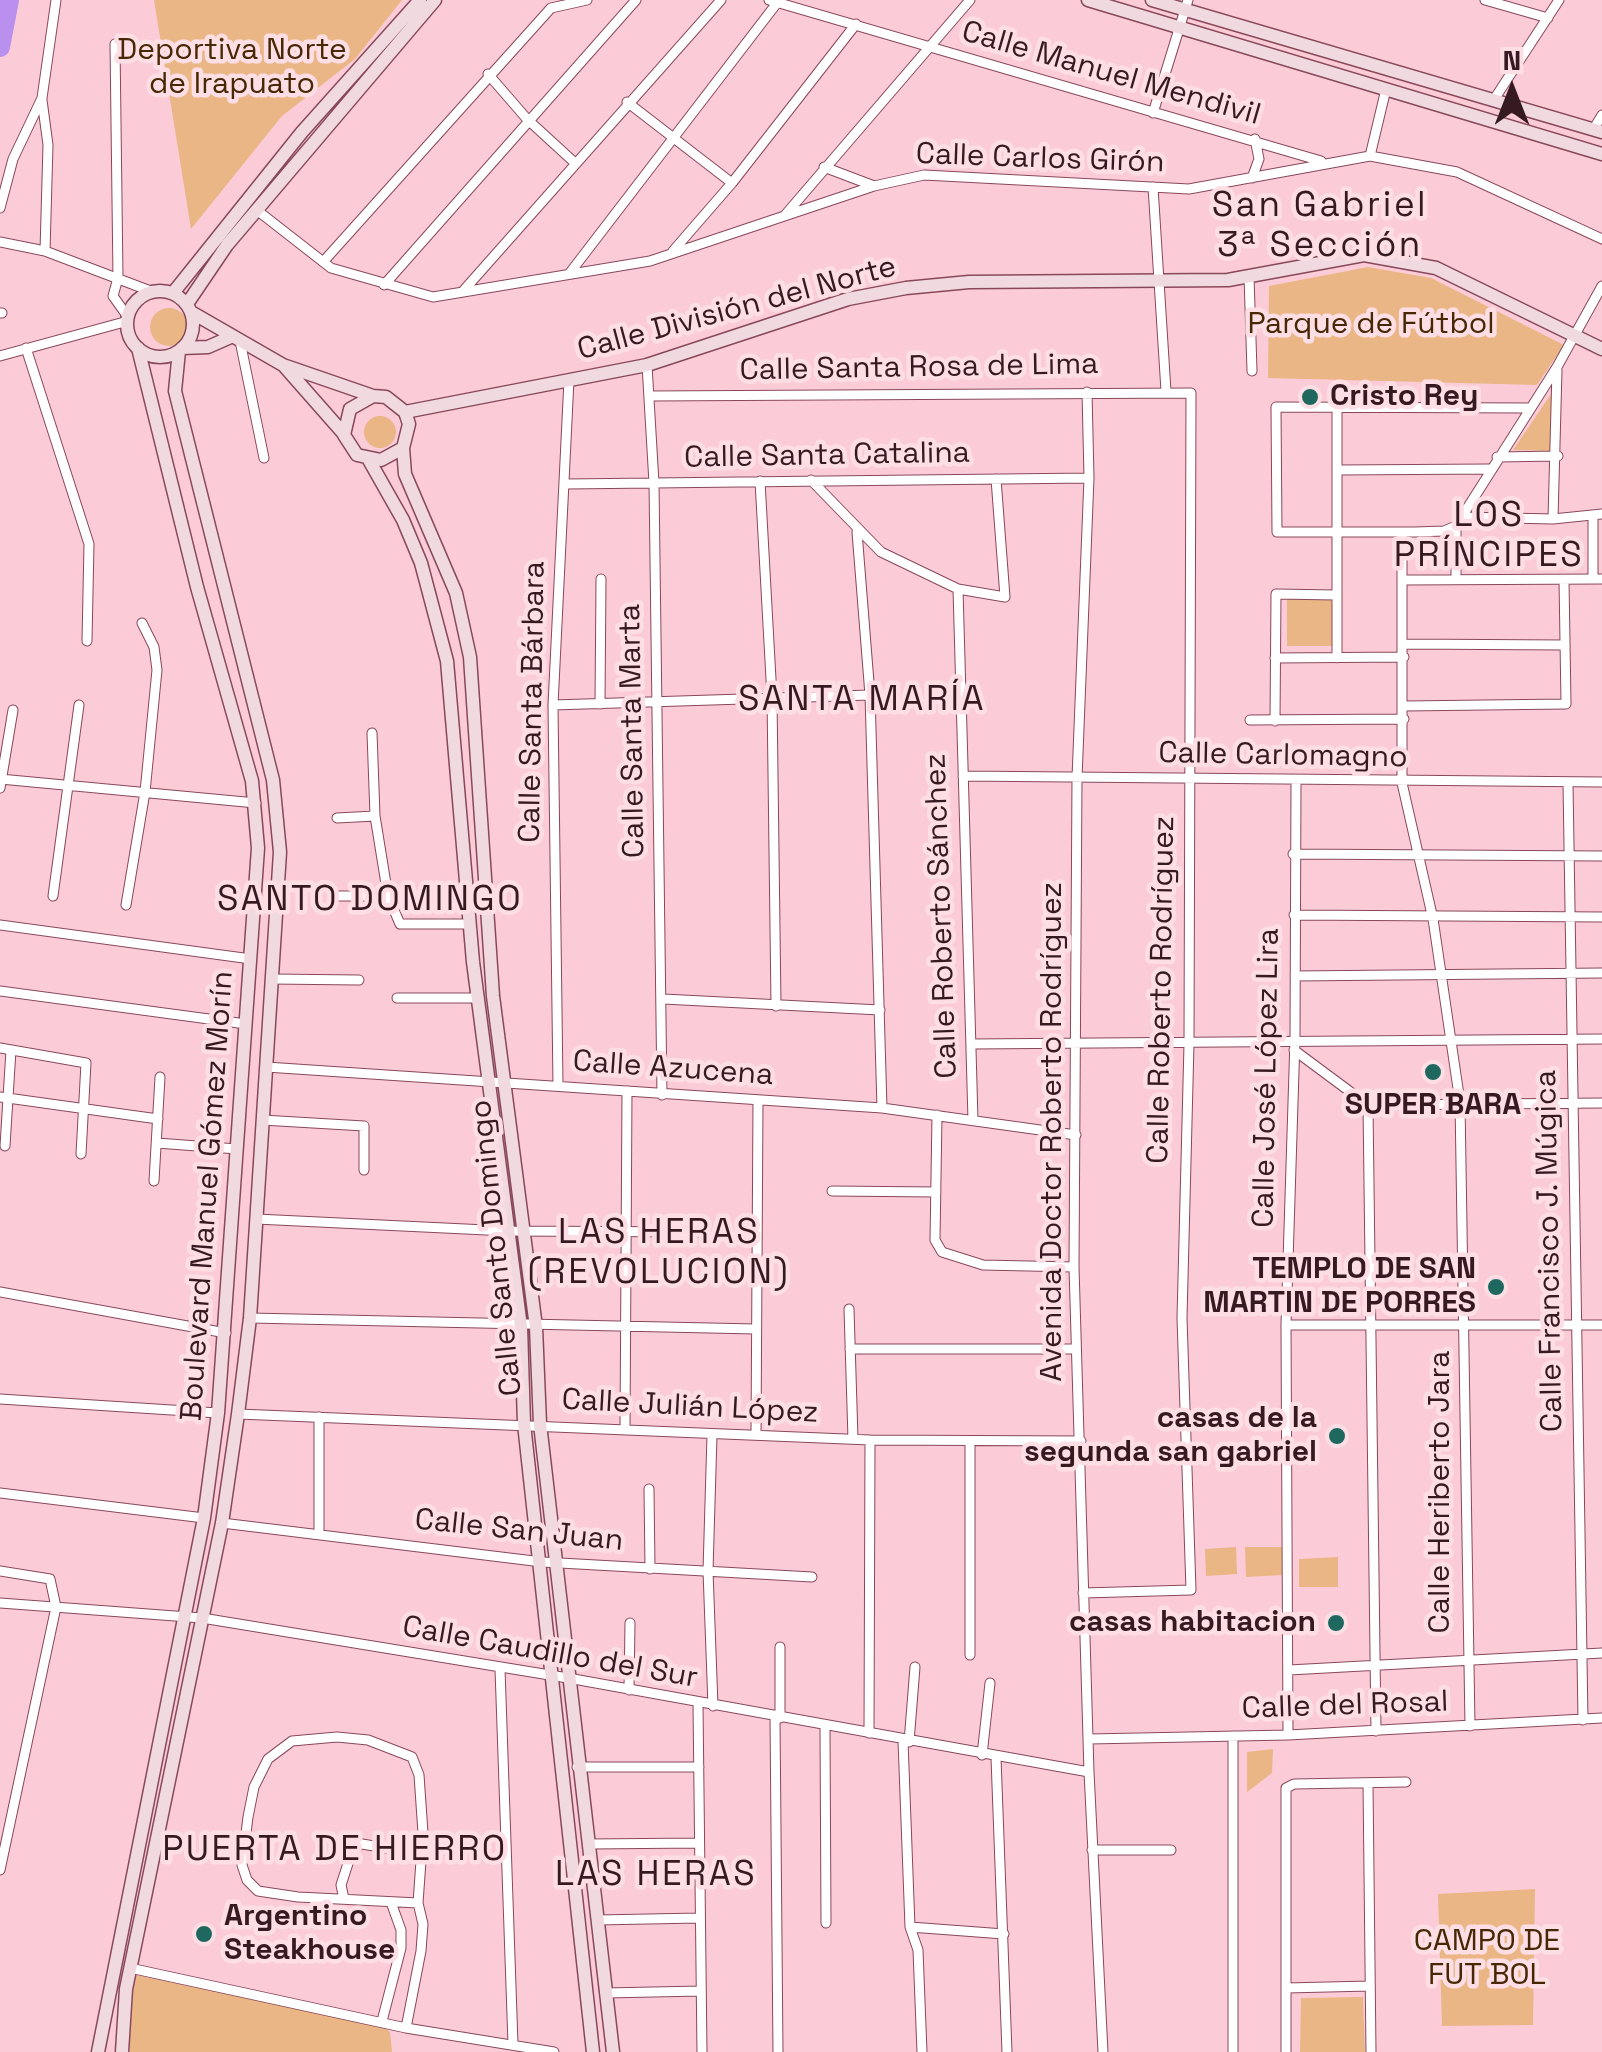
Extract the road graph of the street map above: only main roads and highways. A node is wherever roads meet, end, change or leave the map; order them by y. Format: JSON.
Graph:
{"nodes":[{"id":1,"x":420,"y":0,"type":"edge"},
{"id":2,"x":435,"y":0,"type":"edge"},
{"id":3,"x":1088,"y":0,"type":"edge"},
{"id":4,"x":1152,"y":0,"type":"edge"},
{"id":5,"x":1186,"y":5,"type":"edge"},
{"id":6,"x":1597,"y":131,"type":"edge"},
{"id":7,"x":1602,"y":154,"type":"edge"},
{"id":8,"x":173,"y":294,"type":"junction"},
{"id":9,"x":189,"y":308,"type":"junction"},
{"id":10,"x":236,"y":339,"type":"junction"},
{"id":11,"x":138,"y":348,"type":"junction"},
{"id":12,"x":1602,"y":349,"type":"edge"},
{"id":13,"x":181,"y":350,"type":"junction"},
{"id":14,"x":284,"y":365,"type":"junction"},
{"id":15,"x":373,"y":396,"type":"junction"},
{"id":16,"x":405,"y":412,"type":"junction"},
{"id":17,"x":344,"y":434,"type":"junction"},
{"id":18,"x":402,"y":448,"type":"junction"},
{"id":19,"x":368,"y":460,"type":"junction"},
{"id":20,"x":248,"y":994,"type":"junction"},
{"id":21,"x":270,"y":994,"type":"junction"},
{"id":22,"x":98,"y":2052,"type":"edge"},
{"id":23,"x":122,"y":2052,"type":"edge"},
{"id":24,"x":593,"y":2052,"type":"edge"},
{"id":25,"x":613,"y":2052,"type":"edge"}],
"edges":[{"from":1,"to":8,"type":"main road"},
{"from":2,"to":9,"type":"main road"},
{"from":3,"to":7,"type":"main road"},
{"from":4,"to":5,"type":"main road"},
{"from":5,"to":6,"type":"main road"},
{"from":8,"to":9,"type":"main road"},
{"from":8,"to":11,"type":"main road"},
{"from":9,"to":10,"type":"main road"},
{"from":9,"to":13,"type":"main road"},
{"from":10,"to":13,"type":"main road"},
{"from":10,"to":14,"type":"main road"},
{"from":11,"to":13,"type":"main road"},
{"from":11,"to":20,"type":"main road","name":"Boulevard Manuel Gómez Morín"},
{"from":12,"to":16,"type":"main road","name":"Calle División del Norte"},
{"from":13,"to":21,"type":"main road","name":"Boulevard Manuel Gómez Morín"},
{"from":14,"to":15,"type":"main road"},
{"from":14,"to":17,"type":"main road"},
{"from":15,"to":16,"type":"main road"},
{"from":15,"to":17,"type":"main road"},
{"from":16,"to":18,"type":"main road"},
{"from":17,"to":19,"type":"main road"},
{"from":18,"to":19,"type":"main road"},
{"from":18,"to":25,"type":"main road","name":"Calle Santo Domingo"},
{"from":19,"to":24,"type":"main road","name":"Calle Santo Domingo"},
{"from":20,"to":21,"type":"main road"},
{"from":20,"to":22,"type":"main road","name":"Boulevard Manuel Gómez Morín"},
{"from":21,"to":23,"type":"main road","name":"Boulevard Manuel Gómez Morín"}]}
